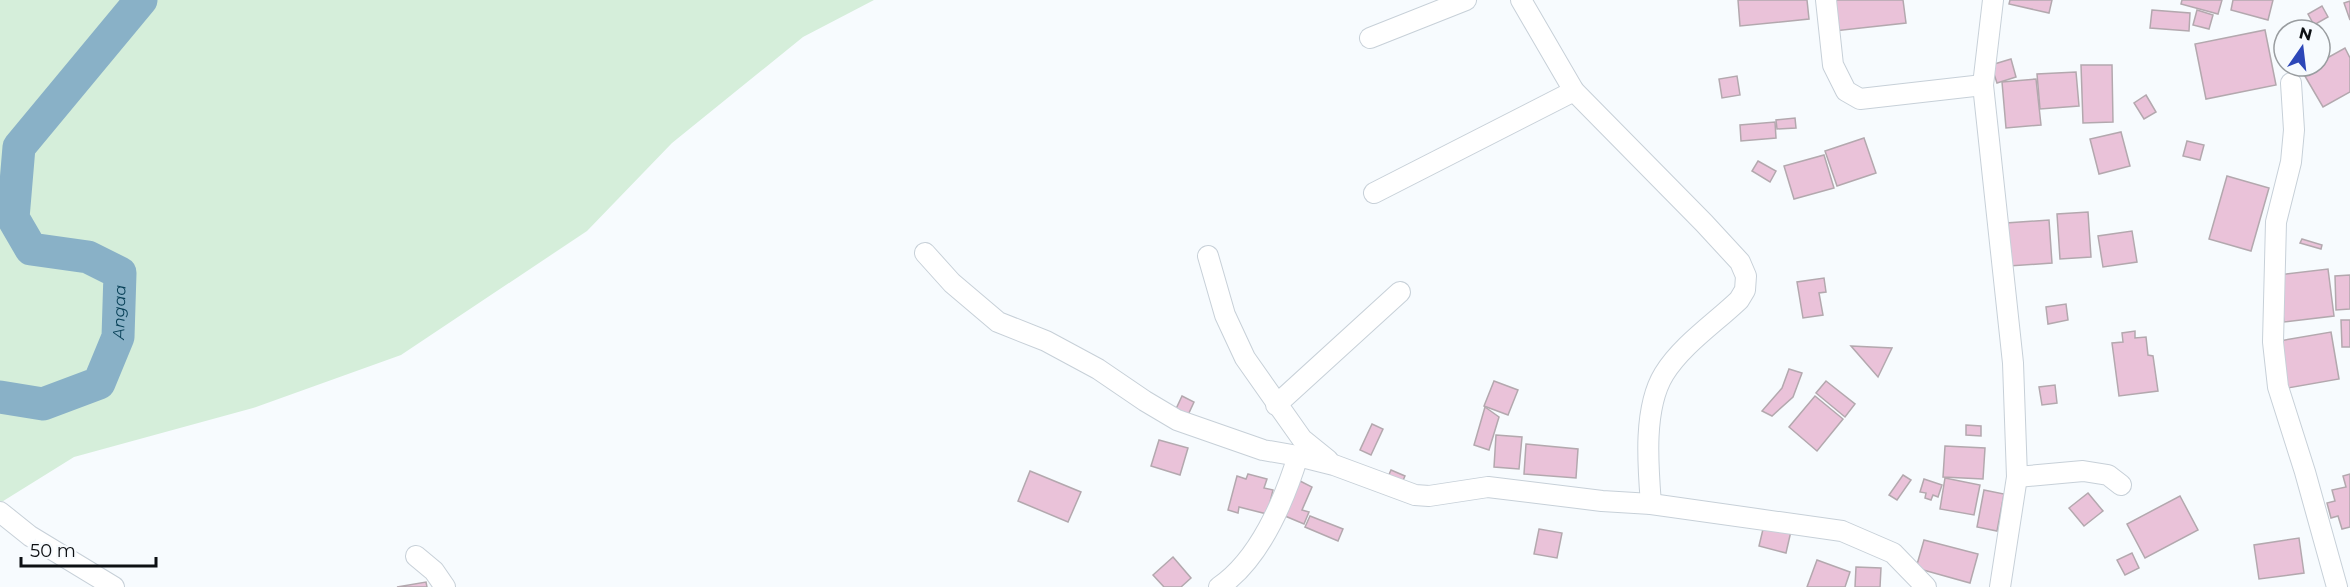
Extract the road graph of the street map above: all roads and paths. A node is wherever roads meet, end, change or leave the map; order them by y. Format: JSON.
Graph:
{"nodes":[{"id":1,"x":1466,"y":0,"type":"edge"},
{"id":2,"x":1521,"y":0,"type":"edge"},
{"id":3,"x":1826,"y":0,"type":"edge"},
{"id":4,"x":1993,"y":0,"type":"edge"},
{"id":5,"x":1370,"y":38,"type":"dead end"},
{"id":6,"x":2290,"y":83,"type":"dead end"},
{"id":7,"x":1983,"y":85,"type":"junction"},
{"id":8,"x":1574,"y":91,"type":"junction"},
{"id":9,"x":1374,"y":193,"type":"dead end"},
{"id":10,"x":925,"y":253,"type":"dead end"},
{"id":11,"x":1208,"y":256,"type":"dead end"},
{"id":12,"x":1400,"y":292,"type":"dead end"},
{"id":13,"x":1276,"y":405,"type":"junction"},
{"id":14,"x":1298,"y":456,"type":"junction"},
{"id":15,"x":1334,"y":465,"type":"junction"},
{"id":16,"x":2018,"y":477,"type":"junction"},
{"id":17,"x":2121,"y":485,"type":"dead end"},
{"id":18,"x":1651,"y":504,"type":"junction"},
{"id":19,"x":0,"y":512,"type":"edge"},
{"id":20,"x":416,"y":556,"type":"dead end"},
{"id":21,"x":114,"y":587,"type":"edge"},
{"id":22,"x":445,"y":587,"type":"edge"},
{"id":23,"x":1219,"y":587,"type":"edge"},
{"id":24,"x":1926,"y":587,"type":"edge"},
{"id":25,"x":2001,"y":587,"type":"edge"},
{"id":26,"x":2337,"y":587,"type":"edge"}],
"edges":[{"from":1,"to":5,"type":"street"},
{"from":2,"to":8,"type":"street"},
{"from":3,"to":7,"type":"street"},
{"from":4,"to":7,"type":"street"},
{"from":6,"to":26,"type":"street"},
{"from":7,"to":16,"type":"street"},
{"from":8,"to":9,"type":"street"},
{"from":8,"to":18,"type":"street"},
{"from":10,"to":14,"type":"street"},
{"from":11,"to":13,"type":"street"},
{"from":12,"to":13,"type":"street"},
{"from":13,"to":15,"type":"street"},
{"from":14,"to":15,"type":"street"},
{"from":14,"to":23,"type":"street"},
{"from":15,"to":18,"type":"street"},
{"from":16,"to":17,"type":"street"},
{"from":16,"to":25,"type":"street"},
{"from":18,"to":24,"type":"street"},
{"from":19,"to":21,"type":"street"},
{"from":20,"to":22,"type":"street"}]}
